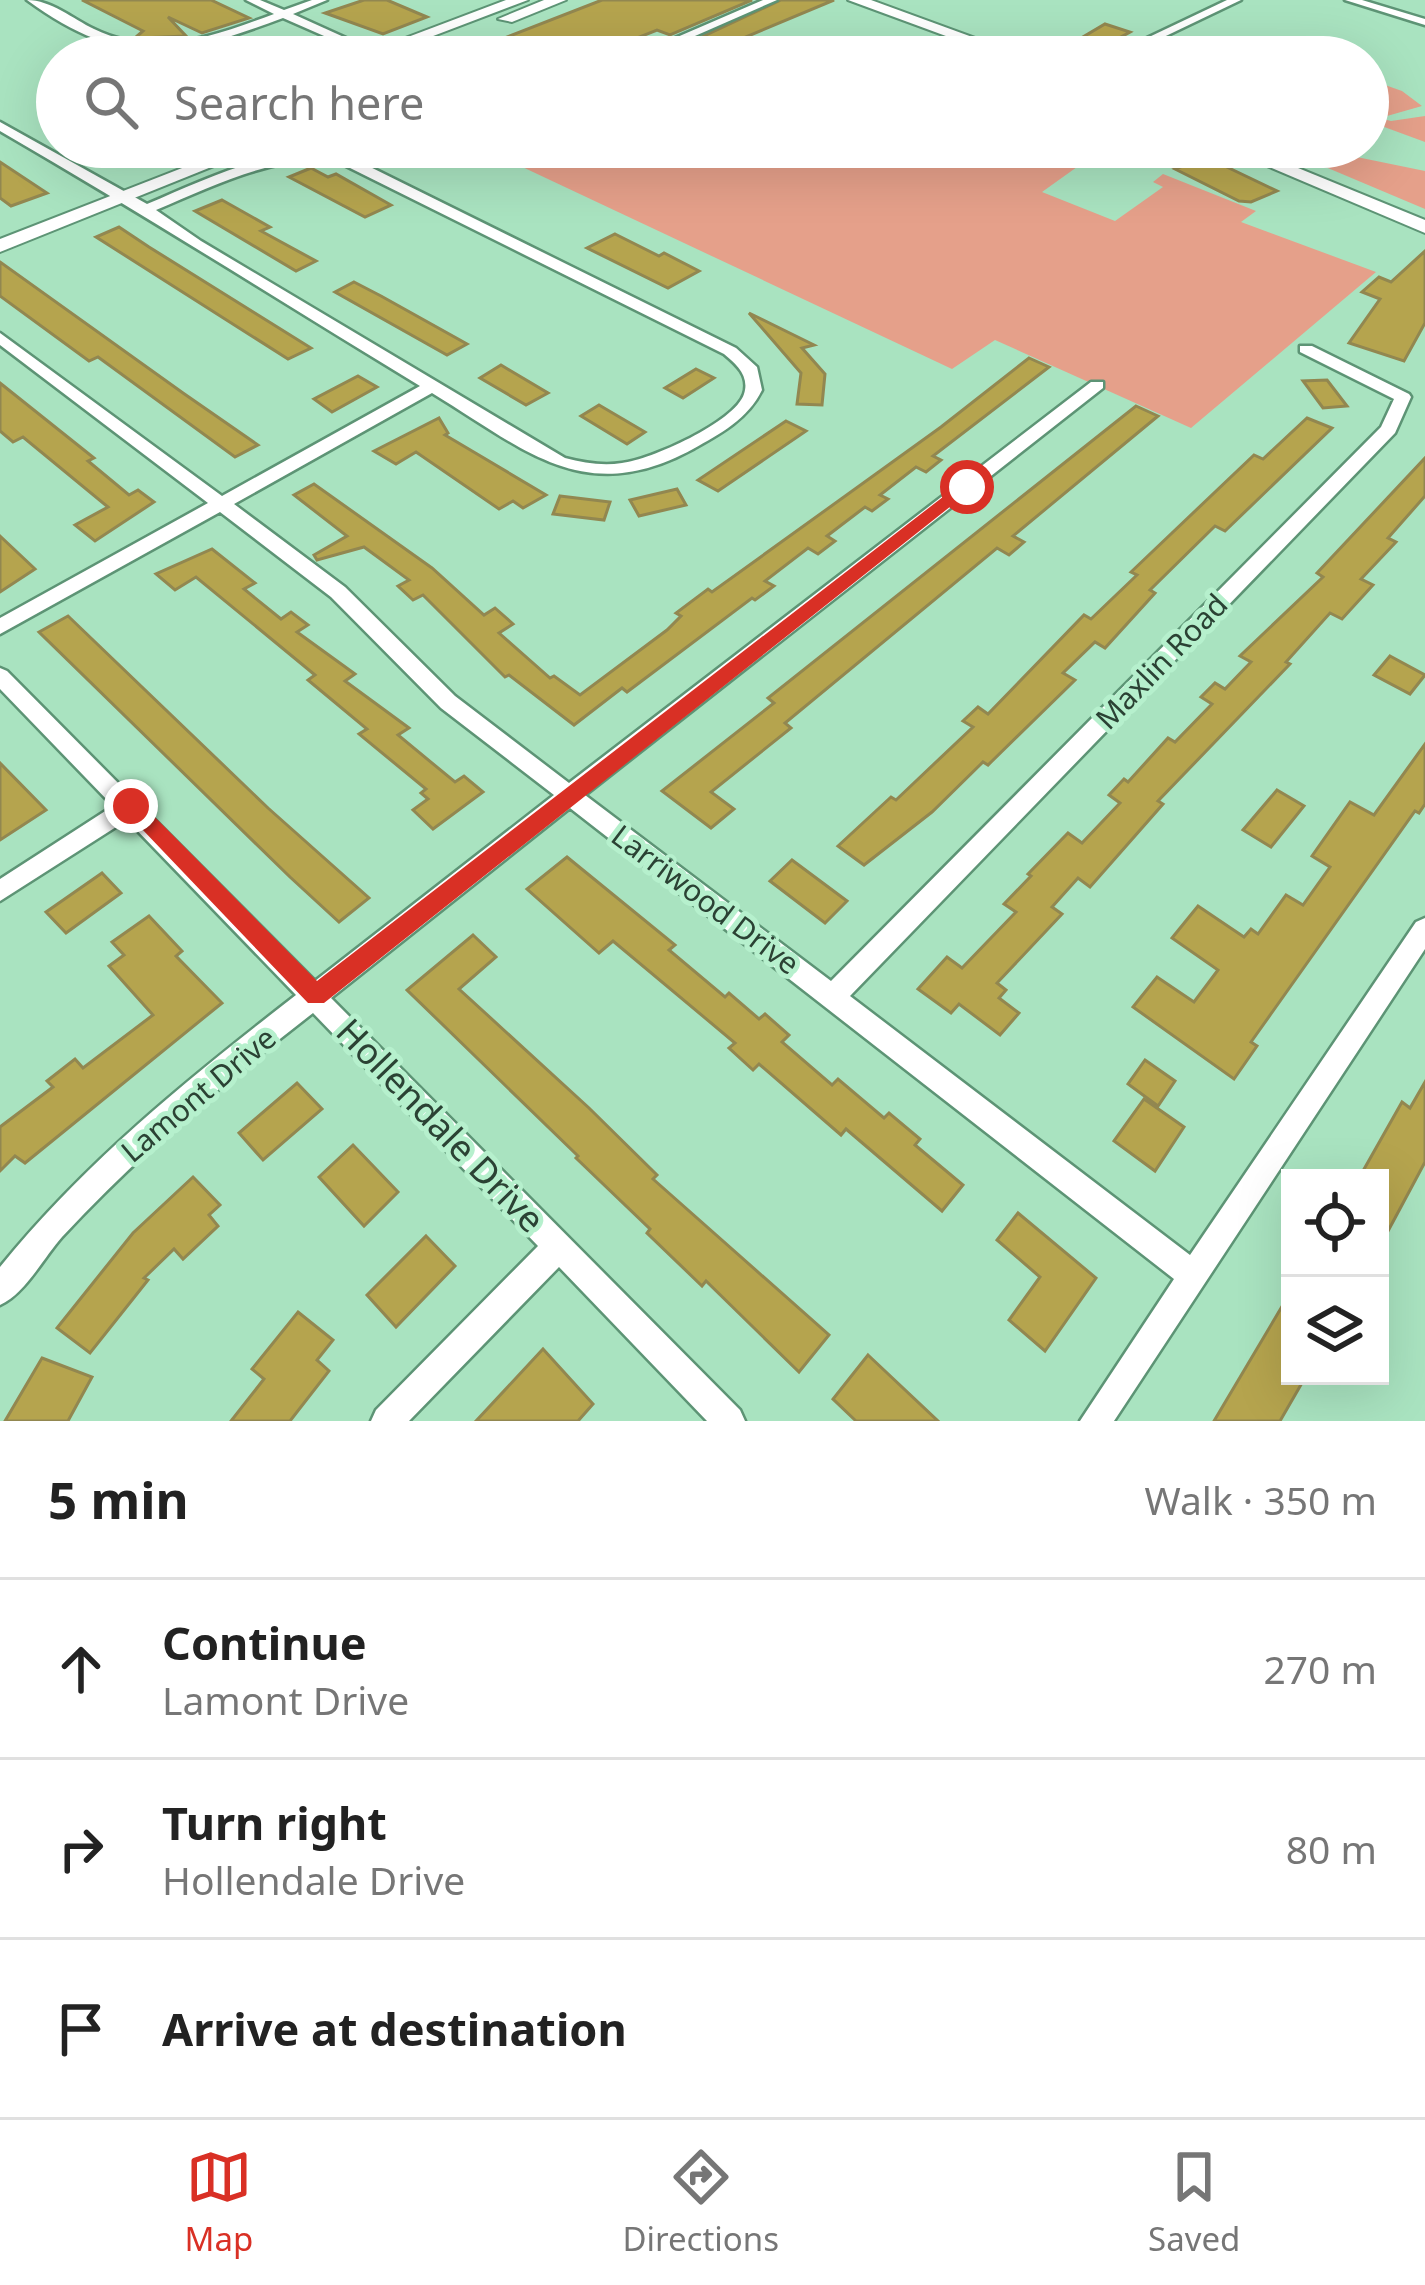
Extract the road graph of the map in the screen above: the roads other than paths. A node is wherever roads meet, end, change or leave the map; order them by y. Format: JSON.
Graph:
{"nodes":[{"id":1,"x":32,"y":0,"type":"edge"},
{"id":2,"x":251,"y":0,"type":"edge"},
{"id":3,"x":322,"y":0,"type":"edge"},
{"id":4,"x":520,"y":0,"type":"edge"},
{"id":5,"x":558,"y":0,"type":"edge"},
{"id":6,"x":772,"y":0,"type":"edge"},
{"id":7,"x":1236,"y":0,"type":"edge"},
{"id":8,"x":1350,"y":0,"type":"edge"},
{"id":9,"x":850,"y":3,"type":"edge"},
{"id":10,"x":282,"y":14,"type":"junction"},
{"id":11,"x":1425,"y":22,"type":"edge"},
{"id":12,"x":102,"y":36,"type":"edge"},
{"id":13,"x":213,"y":36,"type":"edge"},
{"id":14,"x":330,"y":36,"type":"edge"},
{"id":15,"x":426,"y":36,"type":"edge"},
{"id":16,"x":461,"y":36,"type":"edge"},
{"id":17,"x":687,"y":36,"type":"edge"},
{"id":18,"x":936,"y":36,"type":"edge"},
{"id":19,"x":953,"y":36,"type":"edge"},
{"id":20,"x":1158,"y":36,"type":"edge"},
{"id":21,"x":0,"y":126,"type":"edge"},
{"id":22,"x":36,"y":147,"type":"edge"},
{"id":23,"x":71,"y":168,"type":"edge"},
{"id":24,"x":157,"y":168,"type":"edge"},
{"id":25,"x":202,"y":168,"type":"edge"},
{"id":26,"x":260,"y":168,"type":"edge"},
{"id":27,"x":365,"y":168,"type":"edge"},
{"id":28,"x":1285,"y":168,"type":"edge"},
{"id":29,"x":1306,"y":168,"type":"edge"},
{"id":30,"x":105,"y":188,"type":"junction"},
{"id":31,"x":127,"y":199,"type":"junction"},
{"id":32,"x":146,"y":209,"type":"junction"},
{"id":33,"x":1425,"y":223,"type":"edge"},
{"id":34,"x":0,"y":228,"type":"edge"},
{"id":35,"x":0,"y":246,"type":"edge"},
{"id":36,"x":0,"y":338,"type":"edge"},
{"id":37,"x":1306,"y":349,"type":"dead end"},
{"id":38,"x":1096,"y":385,"type":"dead end"},
{"id":39,"x":432,"y":386,"type":"junction"},
{"id":40,"x":221,"y":503,"type":"junction"},
{"id":41,"x":0,"y":627,"type":"edge"},
{"id":42,"x":0,"y":676,"type":"edge"},
{"id":43,"x":569,"y":794,"type":"junction"},
{"id":44,"x":131,"y":806,"type":"junction"},
{"id":45,"x":0,"y":891,"type":"edge"},
{"id":46,"x":1425,"y":929,"type":"edge"},
{"id":47,"x":316,"y":996,"type":"junction"},
{"id":48,"x":832,"y":996,"type":"junction"},
{"id":49,"x":559,"y":1246,"type":"junction"},
{"id":50,"x":1193,"y":1274,"type":"junction"},
{"id":51,"x":0,"y":1290,"type":"edge"},
{"id":52,"x":387,"y":1421,"type":"edge"},
{"id":53,"x":729,"y":1421,"type":"edge"},
{"id":54,"x":1096,"y":1421,"type":"edge"}],
"edges":[{"from":1,"to":12,"type":"street"},
{"from":2,"to":10,"type":"street"},
{"from":3,"to":10,"type":"street"},
{"from":4,"to":15,"type":"street"},
{"from":5,"to":16,"type":"street"},
{"from":6,"to":17,"type":"street"},
{"from":7,"to":20,"type":"street"},
{"from":8,"to":11,"type":"street"},
{"from":9,"to":18,"type":"street"},
{"from":9,"to":19,"type":"street"},
{"from":10,"to":13,"type":"street"},
{"from":10,"to":14,"type":"street"},
{"from":21,"to":22,"type":"street"},
{"from":23,"to":30,"type":"street"},
{"from":24,"to":30,"type":"street"},
{"from":25,"to":31,"type":"street"},
{"from":26,"to":32,"type":"street"},
{"from":27,"to":39,"type":"street"},
{"from":28,"to":33,"type":"street"},
{"from":29,"to":33,"type":"street"},
{"from":30,"to":31,"type":"street"},
{"from":30,"to":34,"type":"street"},
{"from":31,"to":32,"type":"street"},
{"from":31,"to":35,"type":"street"},
{"from":32,"to":39,"type":"street"},
{"from":36,"to":40,"type":"street","name":"Larriwood Drive"},
{"from":37,"to":48,"type":"street","name":"Maxlin Road"},
{"from":38,"to":43,"type":"street","name":"Lamont Drive"},
{"from":39,"to":40,"type":"street"},
{"from":40,"to":41,"type":"street"},
{"from":40,"to":43,"type":"street","name":"Larriwood Drive"},
{"from":42,"to":44,"type":"street","name":"Hollendale Drive"},
{"from":43,"to":47,"type":"street","name":"Lamont Drive"},
{"from":43,"to":48,"type":"street","name":"Larriwood Drive"},
{"from":44,"to":45,"type":"street"},
{"from":44,"to":47,"type":"street","name":"Hollendale Drive"},
{"from":46,"to":50,"type":"street"},
{"from":47,"to":49,"type":"street","name":"Hollendale Drive"},
{"from":47,"to":51,"type":"street","name":"Lamont Drive"},
{"from":48,"to":50,"type":"street","name":"Larriwood Drive"},
{"from":49,"to":52,"type":"street"},
{"from":49,"to":53,"type":"street","name":"Hollendale Drive"},
{"from":50,"to":54,"type":"street"}]}
